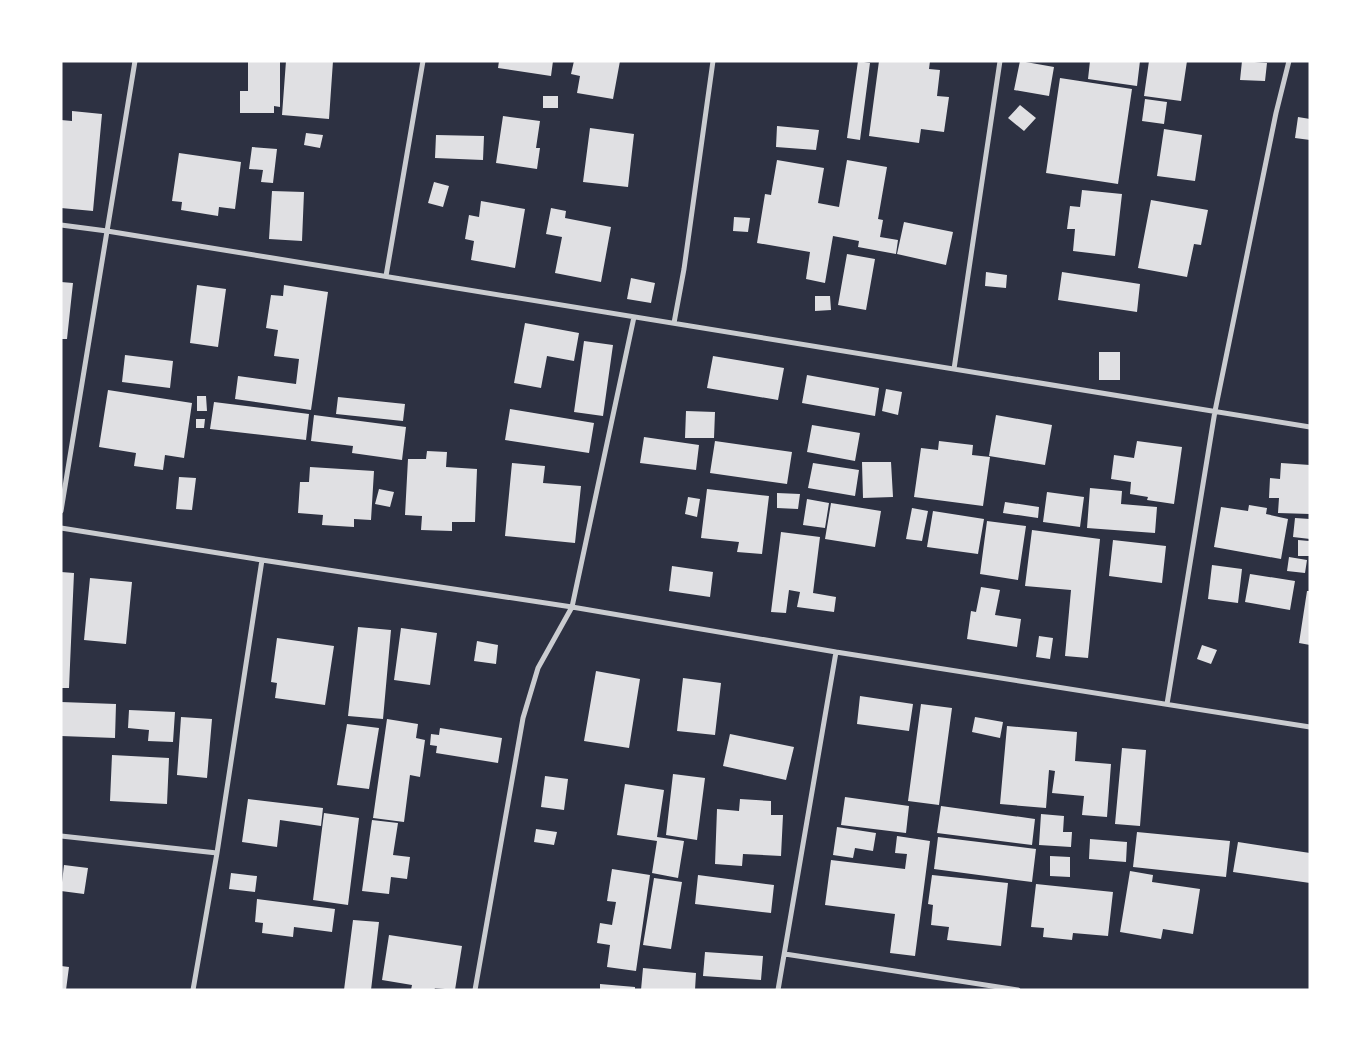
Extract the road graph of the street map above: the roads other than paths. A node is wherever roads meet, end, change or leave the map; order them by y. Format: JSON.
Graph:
{"nodes":[{"id":1,"x":135,"y":61,"type":"edge"},
{"id":2,"x":423,"y":61,"type":"edge"},
{"id":3,"x":713,"y":61,"type":"edge"},
{"id":4,"x":1000,"y":61,"type":"edge"},
{"id":5,"x":1288,"y":61,"type":"edge"},
{"id":6,"x":61,"y":225,"type":"edge"},
{"id":7,"x":107,"y":231,"type":"junction"},
{"id":8,"x":386,"y":276,"type":"junction"},
{"id":9,"x":634,"y":317,"type":"junction"},
{"id":10,"x":674,"y":323,"type":"junction"},
{"id":11,"x":954,"y":369,"type":"junction"},
{"id":12,"x":1216,"y":411,"type":"junction"},
{"id":13,"x":1310,"y":427,"type":"edge"},
{"id":14,"x":61,"y":511,"type":"edge"},
{"id":15,"x":61,"y":528,"type":"edge"},
{"id":16,"x":262,"y":560,"type":"junction"},
{"id":17,"x":572,"y":607,"type":"junction"},
{"id":18,"x":836,"y":652,"type":"junction"},
{"id":19,"x":1167,"y":704,"type":"junction"},
{"id":20,"x":1310,"y":727,"type":"edge"},
{"id":21,"x":61,"y":836,"type":"edge"},
{"id":22,"x":217,"y":853,"type":"junction"},
{"id":23,"x":785,"y":954,"type":"junction"},
{"id":24,"x":193,"y":990,"type":"edge"},
{"id":25,"x":475,"y":990,"type":"edge"},
{"id":26,"x":778,"y":990,"type":"edge"},
{"id":27,"x":1018,"y":990,"type":"edge"}],
"edges":[{"from":1,"to":7,"type":"street"},
{"from":2,"to":8,"type":"street"},
{"from":3,"to":10,"type":"street"},
{"from":4,"to":11,"type":"street"},
{"from":5,"to":12,"type":"street"},
{"from":6,"to":7,"type":"street"},
{"from":7,"to":8,"type":"street"},
{"from":7,"to":14,"type":"street"},
{"from":8,"to":9,"type":"street"},
{"from":9,"to":10,"type":"street"},
{"from":9,"to":17,"type":"street"},
{"from":10,"to":11,"type":"street"},
{"from":11,"to":12,"type":"street"},
{"from":12,"to":13,"type":"street"},
{"from":12,"to":19,"type":"street"},
{"from":15,"to":16,"type":"street"},
{"from":16,"to":17,"type":"street"},
{"from":16,"to":22,"type":"street"},
{"from":17,"to":18,"type":"street"},
{"from":17,"to":25,"type":"street"},
{"from":18,"to":19,"type":"street"},
{"from":18,"to":23,"type":"street"},
{"from":19,"to":20,"type":"street"},
{"from":21,"to":22,"type":"street"},
{"from":22,"to":24,"type":"street"},
{"from":23,"to":26,"type":"street"},
{"from":23,"to":27,"type":"street"}]}
